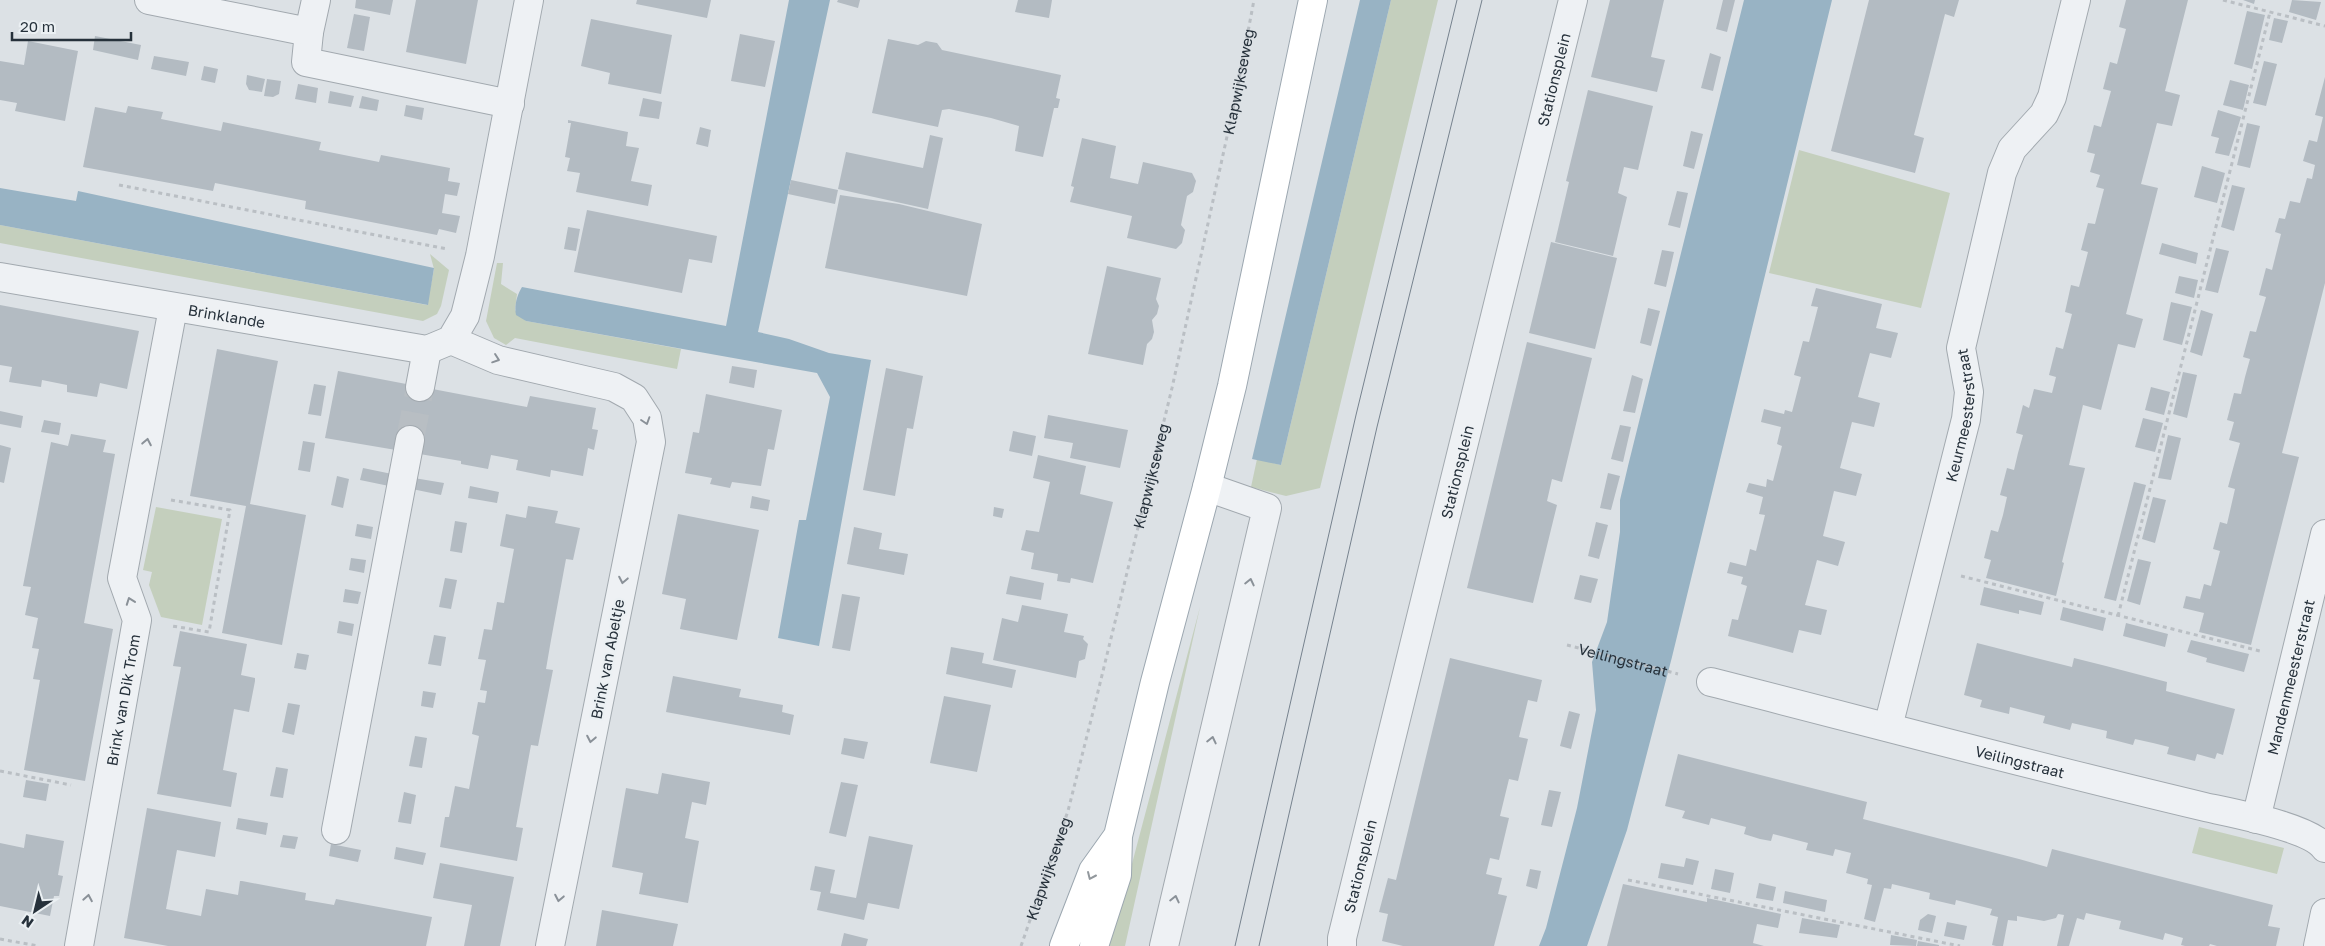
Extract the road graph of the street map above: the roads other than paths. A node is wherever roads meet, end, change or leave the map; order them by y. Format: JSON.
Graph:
{"nodes":[{"id":1,"x":149,"y":0,"type":"edge"},
{"id":2,"x":316,"y":0,"type":"edge"},
{"id":3,"x":529,"y":0,"type":"edge"},
{"id":4,"x":1313,"y":0,"type":"edge"},
{"id":5,"x":1573,"y":0,"type":"edge"},
{"id":6,"x":2076,"y":0,"type":"edge"},
{"id":7,"x":309,"y":32,"type":"junction"},
{"id":8,"x":510,"y":104,"type":"junction"},
{"id":9,"x":0,"y":278,"type":"edge"},
{"id":10,"x":172,"y":308,"type":"junction"},
{"id":11,"x":439,"y":345,"type":"junction"},
{"id":12,"x":420,"y":386,"type":"tunnel mouth"},
{"id":13,"x":614,"y":386,"type":"joint"},
{"id":14,"x":410,"y":440,"type":"tunnel mouth"},
{"id":15,"x":1208,"y":487,"type":"junction"},
{"id":16,"x":2325,"y":534,"type":"edge"},
{"id":17,"x":1711,"y":682,"type":"dead end"},
{"id":18,"x":1888,"y":727,"type":"junction"},
{"id":19,"x":2256,"y":819,"type":"junction"},
{"id":20,"x":336,"y":830,"type":"dead end"},
{"id":21,"x":1118,"y":836,"type":"junction"},
{"id":22,"x":2325,"y":848,"type":"edge"},
{"id":23,"x":2325,"y":913,"type":"edge"},
{"id":24,"x":79,"y":946,"type":"edge"},
{"id":25,"x":550,"y":946,"type":"edge"},
{"id":26,"x":1064,"y":946,"type":"edge"},
{"id":27,"x":1094,"y":946,"type":"edge"},
{"id":28,"x":1164,"y":946,"type":"edge"},
{"id":29,"x":1342,"y":946,"type":"edge"},
{"id":30,"x":2318,"y":946,"type":"edge"}],
"edges":[{"from":1,"to":7,"type":"street"},
{"from":2,"to":7,"type":"street"},
{"from":3,"to":8,"type":"street"},
{"from":4,"to":15,"type":"main road"},
{"from":5,"to":29,"type":"street","name":"Stationsplein"},
{"from":6,"to":18,"type":"street","name":"Keurmeesterstraat"},
{"from":7,"to":8,"type":"street"},
{"from":8,"to":11,"type":"street"},
{"from":9,"to":10,"type":"street","name":"Brinklande"},
{"from":10,"to":11,"type":"street","name":"Brinklande"},
{"from":24,"to":10,"type":"street","name":"Brink van Dik Trom","one_way":true},
{"from":11,"to":12,"type":"street"},
{"from":11,"to":13,"type":"street","name":"Brinklande","one_way":true},
{"from":13,"to":25,"type":"street","name":"Brink van Abeltje","one_way":true},
{"from":14,"to":20,"type":"street"},
{"from":15,"to":21,"type":"main road"},
{"from":28,"to":15,"type":"street","one_way":true},
{"from":16,"to":19,"type":"street","name":"Mandenmeesterstraat"},
{"from":17,"to":18,"type":"street","name":"Veilingstraat"},
{"from":18,"to":19,"type":"street","name":"Veilingstraat"},
{"from":19,"to":22,"type":"street","name":"Veilingstraat"},
{"from":21,"to":26,"type":"main road","one_way":true},
{"from":21,"to":27,"type":"main road"},
{"from":23,"to":30,"type":"street"}]}
